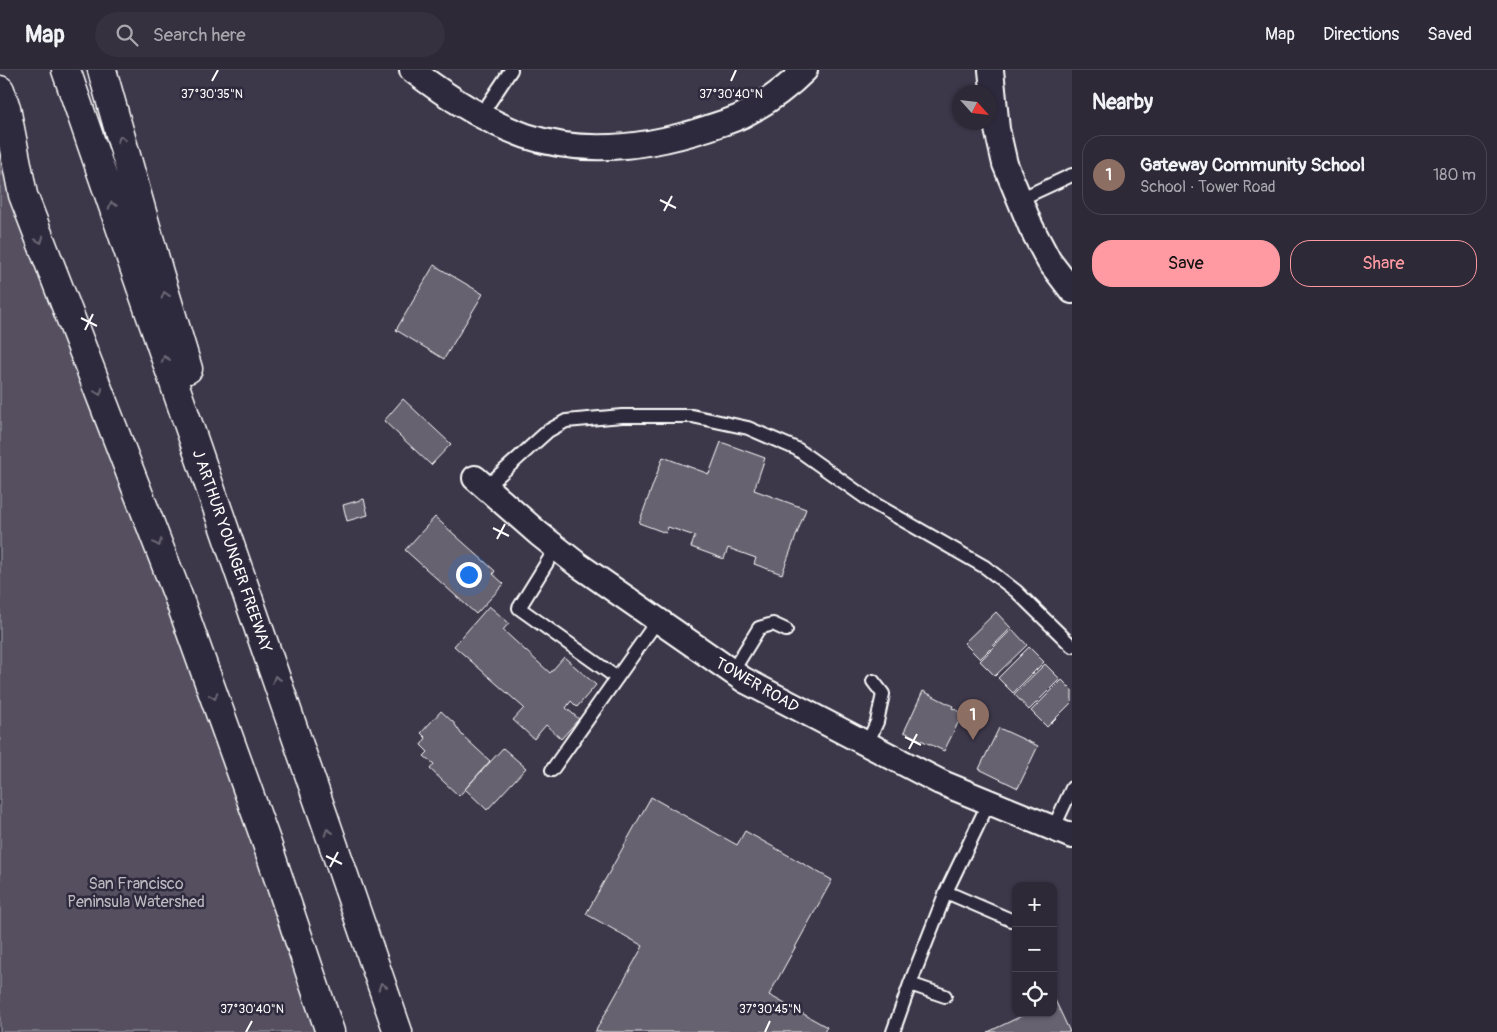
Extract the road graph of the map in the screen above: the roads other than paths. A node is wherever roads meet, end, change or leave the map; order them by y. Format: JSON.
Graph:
{"nodes":[{"id":1,"x":66,"y":70,"type":"edge"},
{"id":2,"x":102,"y":70,"type":"edge"},
{"id":3,"x":412,"y":70,"type":"edge"},
{"id":4,"x":511,"y":70,"type":"edge"},
{"id":5,"x":805,"y":70,"type":"edge"},
{"id":6,"x":991,"y":70,"type":"edge"},
{"id":7,"x":0,"y":90,"type":"edge"},
{"id":8,"x":481,"y":115,"type":"junction"},
{"id":9,"x":0,"y":144,"type":"edge"},
{"id":10,"x":1072,"y":175,"type":"edge"},
{"id":11,"x":23,"y":195,"type":"junction"},
{"id":12,"x":1020,"y":199,"type":"junction"},
{"id":13,"x":1072,"y":291,"type":"edge"},
{"id":14,"x":480,"y":482,"type":"joint"},
{"id":15,"x":221,"y":520,"type":"junction"},
{"id":16,"x":556,"y":548,"type":"junction"},
{"id":17,"x":657,"y":621,"type":"junction"},
{"id":18,"x":786,"y":630,"type":"dead end"},
{"id":19,"x":1072,"y":646,"type":"edge"},
{"id":20,"x":732,"y":672,"type":"junction"},
{"id":21,"x":617,"y":678,"type":"junction"},
{"id":22,"x":873,"y":681,"type":"dead end"},
{"id":23,"x":867,"y":744,"type":"junction"},
{"id":24,"x":552,"y":770,"type":"dead end"},
{"id":25,"x":1072,"y":788,"type":"edge"},
{"id":26,"x":989,"y":802,"type":"junction"},
{"id":27,"x":1062,"y":832,"type":"edge"},
{"id":28,"x":946,"y":892,"type":"junction"},
{"id":29,"x":1011,"y":920,"type":"dead end"},
{"id":30,"x":910,"y":984,"type":"junction"},
{"id":31,"x":945,"y":996,"type":"dead end"},
{"id":32,"x":330,"y":1032,"type":"edge"},
{"id":33,"x":398,"y":1032,"type":"edge"},
{"id":34,"x":893,"y":1032,"type":"edge"}],
"edges":[{"from":15,"to":1,"type":"highway","name":"J ARTHUR YOUNGER FREEWAY","one_way":true},
{"from":15,"to":2,"type":"highway","one_way":true},
{"from":3,"to":8,"type":"street"},
{"from":4,"to":8,"type":"lane"},
{"from":5,"to":8,"type":"street"},
{"from":6,"to":12,"type":"street"},
{"from":7,"to":11,"type":"highway"},
{"from":9,"to":11,"type":"highway"},
{"from":10,"to":12,"type":"lane"},
{"from":11,"to":32,"type":"highway","one_way":true},
{"from":12,"to":13,"type":"street"},
{"from":14,"to":16,"type":"street","name":"TOWER ROAD"},
{"from":14,"to":19,"type":"lane"},
{"from":33,"to":15,"type":"highway","name":"J ARTHUR YOUNGER FREEWAY","one_way":true},
{"from":16,"to":17,"type":"street","name":"TOWER ROAD"},
{"from":16,"to":21,"type":"lane"},
{"from":17,"to":20,"type":"street","name":"TOWER ROAD"},
{"from":17,"to":21,"type":"lane"},
{"from":18,"to":20,"type":"lane"},
{"from":20,"to":23,"type":"street","name":"TOWER ROAD"},
{"from":21,"to":24,"type":"lane"},
{"from":22,"to":23,"type":"lane"},
{"from":23,"to":26,"type":"street","name":"TOWER ROAD"},
{"from":25,"to":27,"type":"lane"},
{"from":26,"to":27,"type":"street","name":"TOWER ROAD"},
{"from":26,"to":28,"type":"lane"},
{"from":28,"to":29,"type":"lane"},
{"from":28,"to":30,"type":"lane"},
{"from":30,"to":31,"type":"lane"},
{"from":30,"to":34,"type":"lane"}]}
